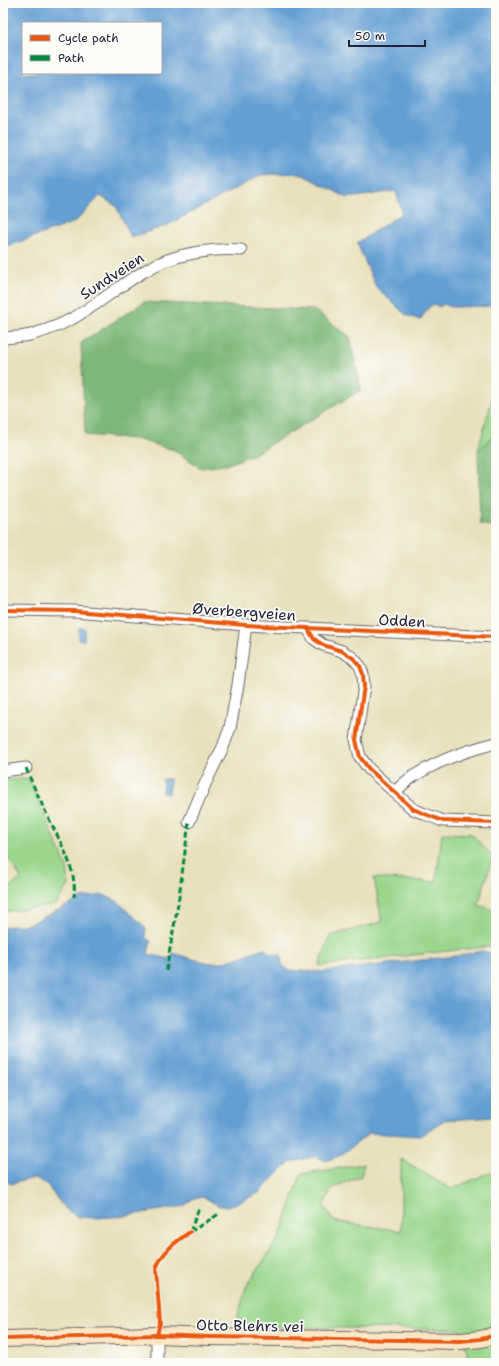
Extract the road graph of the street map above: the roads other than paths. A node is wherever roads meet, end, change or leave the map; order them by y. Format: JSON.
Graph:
{"nodes":[{"id":1,"x":241,"y":250,"type":"dead end"},
{"id":2,"x":3,"y":338,"type":"edge"},
{"id":3,"x":3,"y":610,"type":"edge"},
{"id":4,"x":246,"y":626,"type":"junction"},
{"id":5,"x":308,"y":629,"type":"junction"},
{"id":6,"x":496,"y":637,"type":"edge"},
{"id":7,"x":496,"y":743,"type":"edge"},
{"id":8,"x":26,"y":768,"type":"dead end"},
{"id":9,"x":3,"y":771,"type":"edge"},
{"id":10,"x":395,"y":792,"type":"junction"},
{"id":11,"x":190,"y":822,"type":"dead end"},
{"id":12,"x":496,"y":823,"type":"edge"},
{"id":13,"x":157,"y":1335,"type":"junction"},
{"id":14,"x":496,"y":1335,"type":"edge"},
{"id":15,"x":3,"y":1339,"type":"edge"},
{"id":16,"x":157,"y":1363,"type":"edge"}],
"edges":[{"from":1,"to":2,"type":"street","name":"Sundveien"},
{"from":3,"to":4,"type":"street","name":"Øverbergveien"},
{"from":4,"to":5,"type":"street","name":"Øverbergveien"},
{"from":4,"to":11,"type":"street","name":"Øverbergveien"},
{"from":5,"to":6,"type":"street","name":"Odden"},
{"from":5,"to":10,"type":"street","name":"Øverbergveien"},
{"from":7,"to":10,"type":"street"},
{"from":8,"to":9,"type":"street"},
{"from":10,"to":12,"type":"street","name":"Øverbergveien"},
{"from":13,"to":14,"type":"street","name":"Otto Blehrs vei"},
{"from":13,"to":15,"type":"street","name":"Otto Blehrs vei"},
{"from":13,"to":16,"type":"street"}]}
